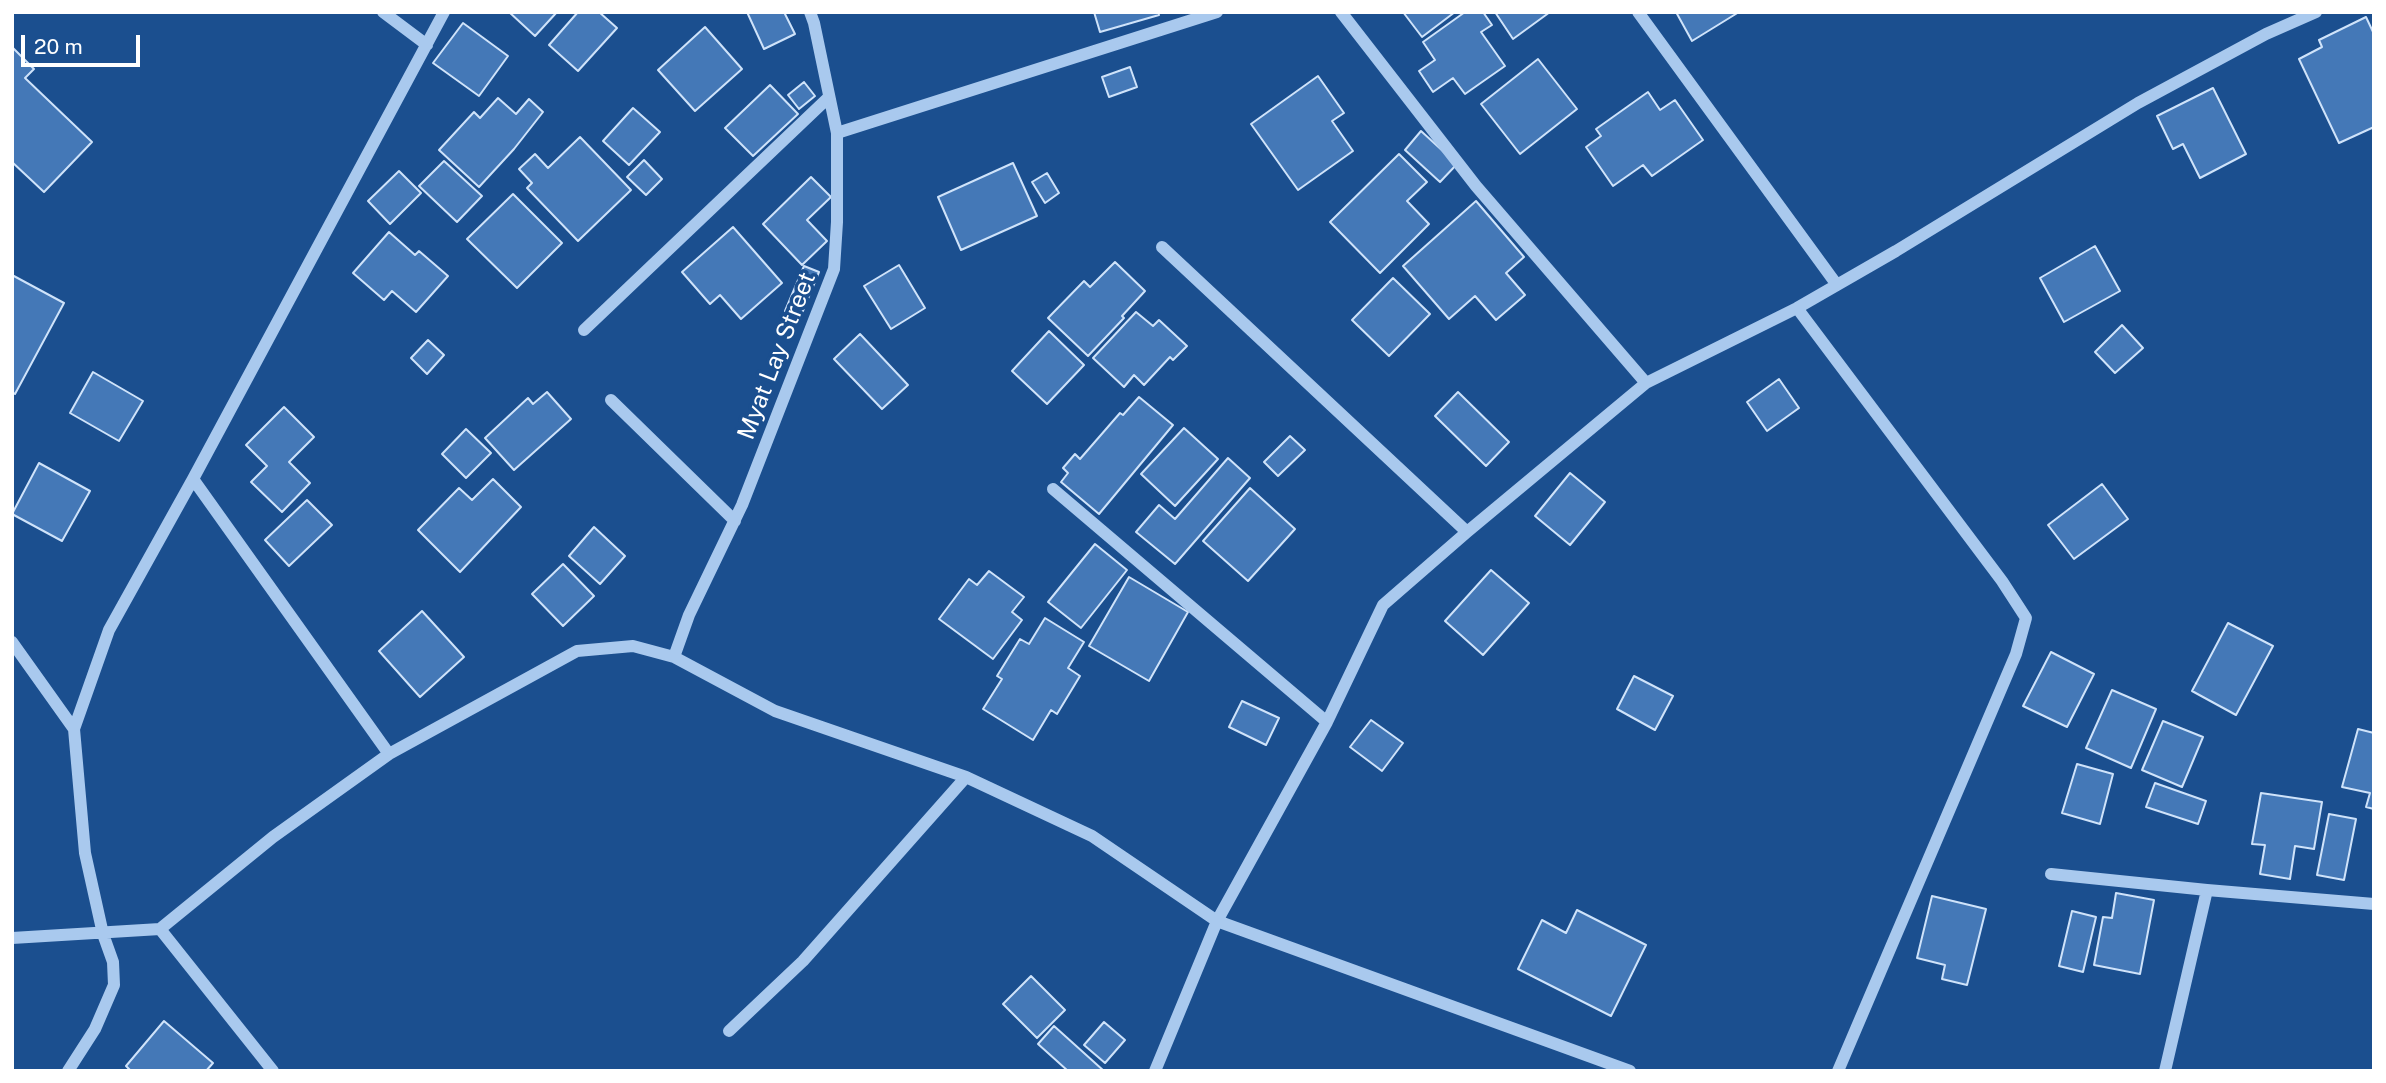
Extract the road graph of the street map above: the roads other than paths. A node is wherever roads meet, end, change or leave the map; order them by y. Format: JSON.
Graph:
{"nodes":[{"id":1,"x":383,"y":12,"type":"edge"},
{"id":2,"x":444,"y":12,"type":"edge"},
{"id":3,"x":810,"y":12,"type":"edge"},
{"id":4,"x":1217,"y":12,"type":"edge"},
{"id":5,"x":1340,"y":12,"type":"edge"},
{"id":6,"x":1639,"y":12,"type":"edge"},
{"id":7,"x":2316,"y":12,"type":"edge"},
{"id":8,"x":427,"y":45,"type":"junction"},
{"id":9,"x":829,"y":97,"type":"junction"},
{"id":10,"x":837,"y":133,"type":"junction"},
{"id":11,"x":1162,"y":247,"type":"dead end"},
{"id":12,"x":1837,"y":285,"type":"junction"},
{"id":13,"x":1797,"y":308,"type":"junction"},
{"id":14,"x":584,"y":330,"type":"dead end"},
{"id":15,"x":1646,"y":383,"type":"junction"},
{"id":16,"x":611,"y":400,"type":"dead end"},
{"id":17,"x":193,"y":479,"type":"junction"},
{"id":18,"x":1053,"y":489,"type":"dead end"},
{"id":19,"x":735,"y":520,"type":"junction"},
{"id":20,"x":1467,"y":532,"type":"junction"},
{"id":21,"x":12,"y":642,"type":"edge"},
{"id":22,"x":674,"y":657,"type":"junction"},
{"id":23,"x":1327,"y":722,"type":"junction"},
{"id":24,"x":74,"y":729,"type":"junction"},
{"id":25,"x":389,"y":754,"type":"junction"},
{"id":26,"x":966,"y":777,"type":"junction"},
{"id":27,"x":2051,"y":873,"type":"dead end"},
{"id":28,"x":2207,"y":890,"type":"junction"},
{"id":29,"x":2374,"y":904,"type":"edge"},
{"id":30,"x":1217,"y":921,"type":"junction"},
{"id":31,"x":160,"y":929,"type":"junction"},
{"id":32,"x":103,"y":934,"type":"junction"},
{"id":33,"x":12,"y":938,"type":"edge"},
{"id":34,"x":729,"y":1031,"type":"dead end"},
{"id":35,"x":68,"y":1071,"type":"edge"},
{"id":36,"x":272,"y":1071,"type":"edge"},
{"id":37,"x":1155,"y":1071,"type":"edge"},
{"id":38,"x":1630,"y":1071,"type":"edge"},
{"id":39,"x":1838,"y":1071,"type":"edge"},
{"id":40,"x":2165,"y":1071,"type":"edge"}],
"edges":[{"from":1,"to":8,"type":"street"},
{"from":2,"to":8,"type":"street"},
{"from":3,"to":9,"type":"street","name":"Myat Lay Street"},
{"from":4,"to":10,"type":"street"},
{"from":5,"to":15,"type":"street"},
{"from":6,"to":12,"type":"street"},
{"from":7,"to":12,"type":"street"},
{"from":8,"to":17,"type":"street"},
{"from":9,"to":10,"type":"street","name":"Myat Lay Street"},
{"from":9,"to":14,"type":"street"},
{"from":10,"to":19,"type":"street","name":"Myat Lay Street"},
{"from":11,"to":20,"type":"street"},
{"from":12,"to":13,"type":"street"},
{"from":13,"to":15,"type":"street"},
{"from":13,"to":39,"type":"street"},
{"from":15,"to":20,"type":"street"},
{"from":16,"to":19,"type":"street"},
{"from":17,"to":24,"type":"street"},
{"from":17,"to":25,"type":"street"},
{"from":18,"to":23,"type":"street"},
{"from":19,"to":22,"type":"street","name":"Myat Lay Street"},
{"from":20,"to":23,"type":"street"},
{"from":21,"to":24,"type":"street"},
{"from":22,"to":25,"type":"street"},
{"from":22,"to":26,"type":"street"},
{"from":23,"to":30,"type":"street"},
{"from":24,"to":32,"type":"street"},
{"from":25,"to":31,"type":"street"},
{"from":26,"to":30,"type":"street"},
{"from":26,"to":34,"type":"street"},
{"from":27,"to":28,"type":"street"},
{"from":28,"to":29,"type":"street"},
{"from":28,"to":40,"type":"street"},
{"from":30,"to":37,"type":"street"},
{"from":30,"to":38,"type":"street"},
{"from":31,"to":32,"type":"street"},
{"from":31,"to":36,"type":"street"},
{"from":32,"to":33,"type":"street"},
{"from":32,"to":35,"type":"street"}]}
